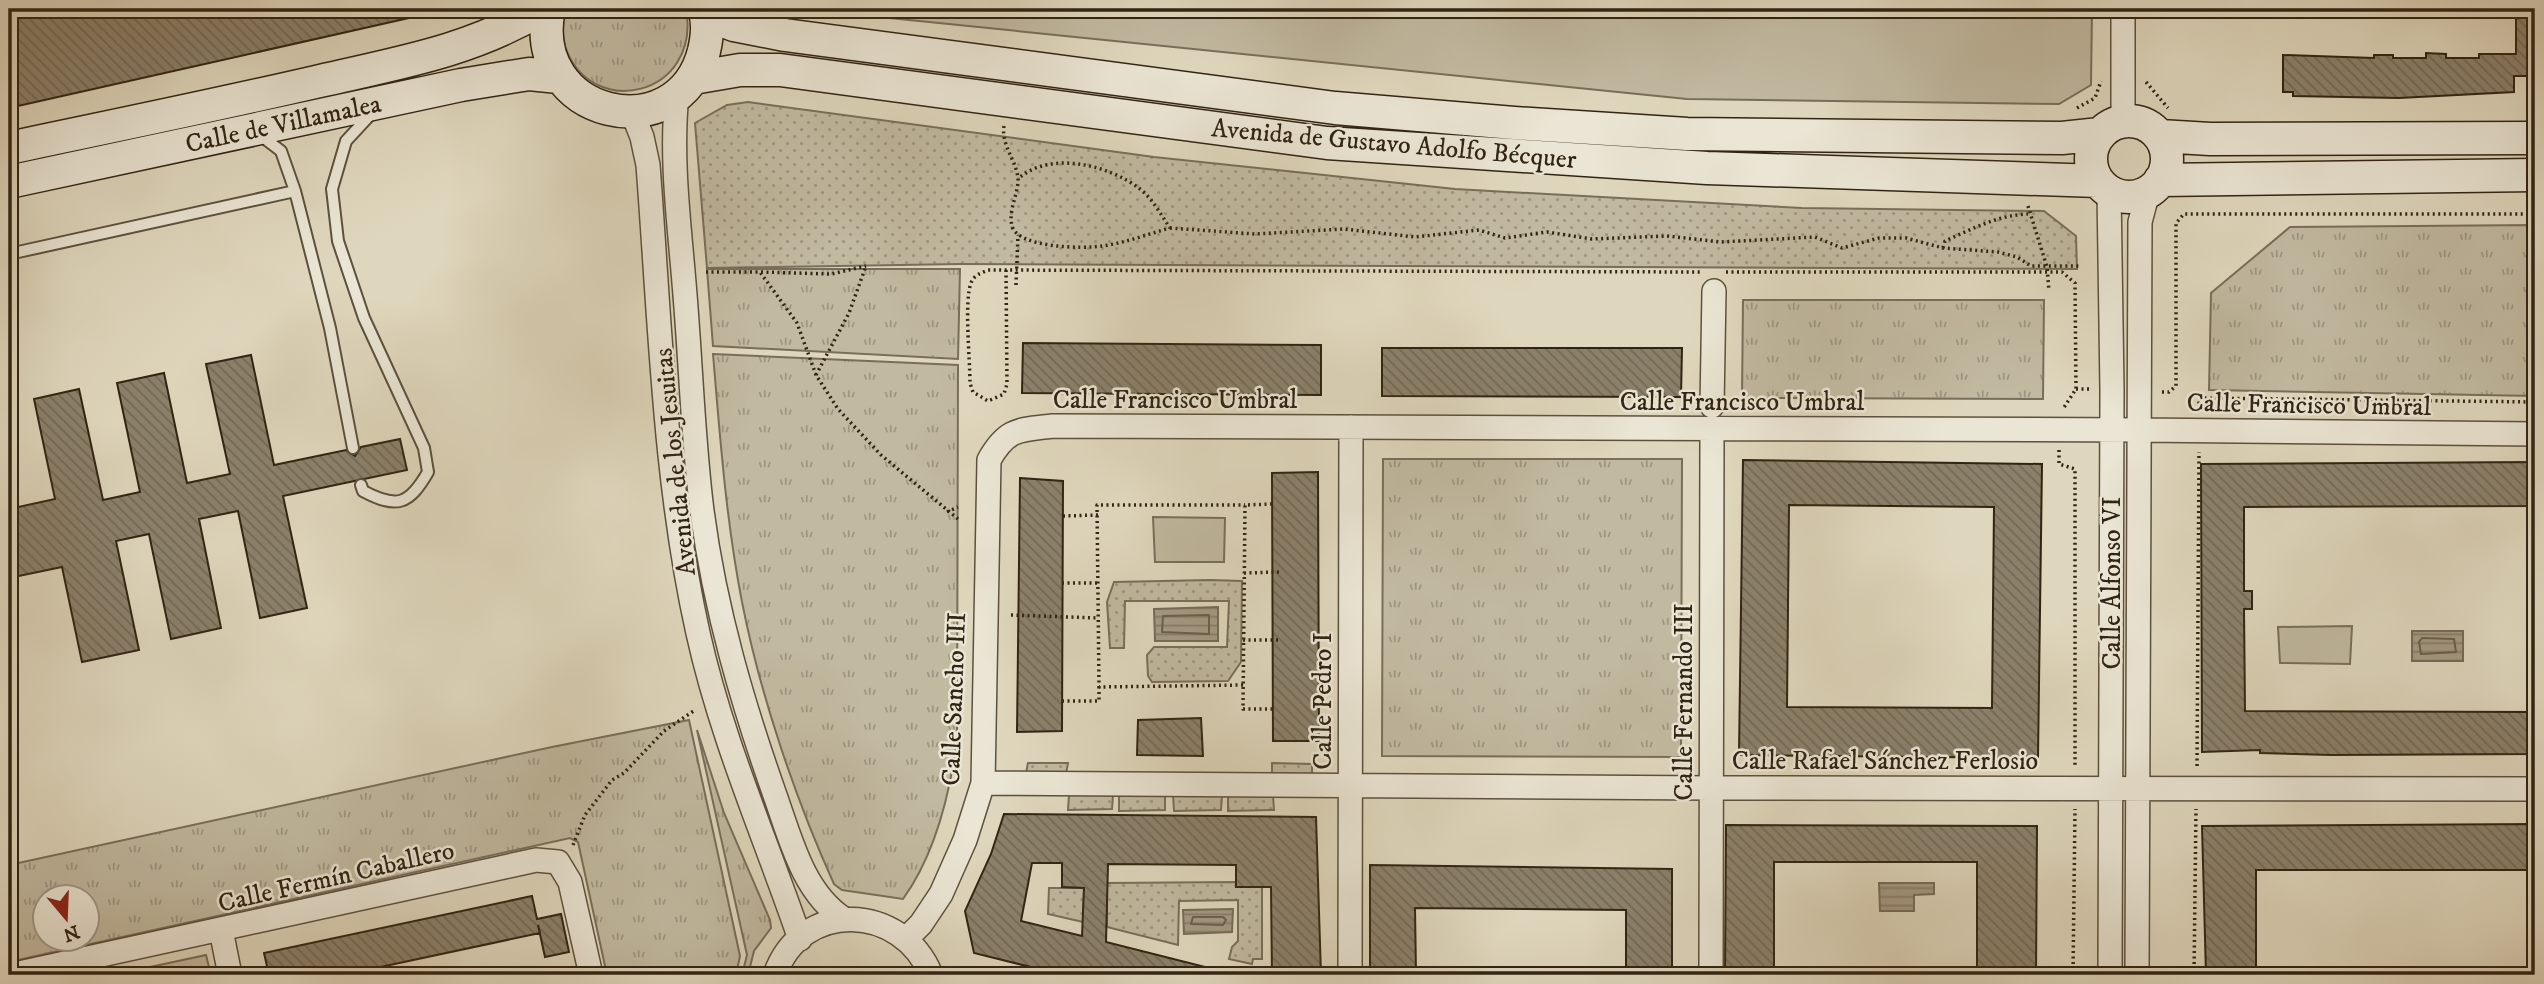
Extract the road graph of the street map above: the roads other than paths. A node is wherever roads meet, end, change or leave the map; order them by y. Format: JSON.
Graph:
{"nodes":[{"id":1,"x":541,"y":9,"type":"edge"},
{"id":2,"x":549,"y":9,"type":"edge"},
{"id":3,"x":2123,"y":9,"type":"edge"},
{"id":4,"x":705,"y":11,"type":"edge"},
{"id":5,"x":559,"y":76,"type":"junction"},
{"id":6,"x":685,"y":86,"type":"junction"},
{"id":7,"x":387,"y":101,"type":"junction"},
{"id":8,"x":632,"y":112,"type":"junction"},
{"id":9,"x":2112,"y":128,"type":"junction"},
{"id":10,"x":252,"y":130,"type":"junction"},
{"id":11,"x":2160,"y":136,"type":"junction"},
{"id":12,"x":2535,"y":138,"type":"edge"},
{"id":13,"x":9,"y":148,"type":"edge"},
{"id":14,"x":2535,"y":174,"type":"edge"},
{"id":15,"x":9,"y":182,"type":"edge"},
{"id":16,"x":2103,"y":186,"type":"junction"},
{"id":17,"x":2154,"y":186,"type":"junction"},
{"id":18,"x":295,"y":191,"type":"junction"},
{"id":19,"x":9,"y":254,"type":"edge"},
{"id":20,"x":1714,"y":291,"type":"dead end"},
{"id":21,"x":1712,"y":418,"type":"junction"},
{"id":22,"x":1351,"y":427,"type":"junction"},
{"id":23,"x":2112,"y":430,"type":"junction"},
{"id":24,"x":2139,"y":430,"type":"junction"},
{"id":25,"x":2535,"y":434,"type":"edge"},
{"id":26,"x":354,"y":448,"type":"dead end"},
{"id":27,"x":361,"y":485,"type":"dead end"},
{"id":28,"x":987,"y":486,"type":"joint"},
{"id":29,"x":982,"y":783,"type":"junction"},
{"id":30,"x":1349,"y":787,"type":"junction"},
{"id":31,"x":1711,"y":788,"type":"junction"},
{"id":32,"x":2111,"y":788,"type":"junction"},
{"id":33,"x":2138,"y":788,"type":"junction"},
{"id":34,"x":2535,"y":789,"type":"edge"},
{"id":35,"x":844,"y":919,"type":"junction"},
{"id":36,"x":221,"y":930,"type":"junction"},
{"id":37,"x":906,"y":938,"type":"junction"},
{"id":38,"x":800,"y":939,"type":"junction"},
{"id":39,"x":10,"y":975,"type":"edge"},
{"id":40,"x":230,"y":975,"type":"edge"},
{"id":41,"x":591,"y":975,"type":"edge"},
{"id":42,"x":775,"y":975,"type":"edge"},
{"id":43,"x":931,"y":975,"type":"edge"},
{"id":44,"x":1350,"y":975,"type":"edge"},
{"id":45,"x":1711,"y":975,"type":"edge"},
{"id":46,"x":2110,"y":975,"type":"edge"},
{"id":47,"x":2137,"y":975,"type":"edge"}],
"edges":[{"from":1,"to":13,"type":"street","name":"Calle de Villamalea"},
{"from":2,"to":5,"type":"street"},
{"from":3,"to":9,"type":"street"},
{"from":4,"to":6,"type":"street"},
{"from":4,"to":9,"type":"street","name":"Avenida de Gustavo Adolfo Bécquer"},
{"from":5,"to":7,"type":"street","name":"Calle de Villamalea"},
{"from":5,"to":8,"type":"street"},
{"from":6,"to":8,"type":"street","name":"Avenida de Gustavo Adolfo Bécquer"},
{"from":6,"to":16,"type":"street","name":"Avenida de Gustavo Adolfo Bécquer"},
{"from":6,"to":35,"type":"street","name":"Avenida de los Jesuitas"},
{"from":7,"to":10,"type":"street","name":"Calle de Villamalea"},
{"from":7,"to":27,"type":"lane"},
{"from":8,"to":38,"type":"street","name":"Avenida de los Jesuitas"},
{"from":9,"to":11,"type":"street"},
{"from":9,"to":16,"type":"street"},
{"from":10,"to":15,"type":"street","name":"Calle de Villamalea"},
{"from":10,"to":18,"type":"lane"},
{"from":11,"to":12,"type":"street"},
{"from":11,"to":17,"type":"street"},
{"from":14,"to":17,"type":"street"},
{"from":16,"to":17,"type":"street"},
{"from":16,"to":23,"type":"street","name":"Calle Alfonso VI"},
{"from":17,"to":24,"type":"street","name":"Calle Alfonso VI"},
{"from":18,"to":19,"type":"lane"},
{"from":18,"to":26,"type":"lane"},
{"from":20,"to":21,"type":"street","name":"Calle Fernando III"},
{"from":21,"to":22,"type":"street","name":"Calle Francisco Umbral"},
{"from":21,"to":23,"type":"street","name":"Calle Francisco Umbral"},
{"from":21,"to":31,"type":"street","name":"Calle Fernando III"},
{"from":22,"to":28,"type":"street","name":"Calle Francisco Umbral"},
{"from":22,"to":30,"type":"street","name":"Calle Pedro I"},
{"from":23,"to":24,"type":"street","name":"Calle Francisco Umbral"},
{"from":23,"to":32,"type":"street","name":"Calle Alfonso VI"},
{"from":24,"to":25,"type":"street","name":"Calle Francisco Umbral"},
{"from":24,"to":33,"type":"street","name":"Calle Alfonso VI"},
{"from":28,"to":29,"type":"street","name":"Calle Sancho III"},
{"from":29,"to":30,"type":"street","name":"Calle Rafael Sánchez Ferlosio"},
{"from":29,"to":37,"type":"street","name":"Calle Sancho III"},
{"from":30,"to":31,"type":"street","name":"Calle Rafael Sánchez Ferlosio"},
{"from":30,"to":44,"type":"street","name":"Calle Pedro I"},
{"from":31,"to":32,"type":"street","name":"Calle Rafael Sánchez Ferlosio"},
{"from":31,"to":45,"type":"street","name":"Calle Fernando III"},
{"from":32,"to":33,"type":"street","name":"Calle Rafael Sánchez Ferlosio"},
{"from":32,"to":46,"type":"street","name":"Calle Alfonso VI"},
{"from":33,"to":34,"type":"street","name":"Calle Rafael Sánchez Ferlosio"},
{"from":33,"to":47,"type":"street","name":"Calle Alfonso VI"},
{"from":35,"to":37,"type":"street"},
{"from":35,"to":38,"type":"street"},
{"from":36,"to":39,"type":"street","name":"Calle Fermín Caballero"},
{"from":36,"to":40,"type":"street"},
{"from":36,"to":41,"type":"street","name":"Calle Fermín Caballero"},
{"from":37,"to":43,"type":"street"},
{"from":38,"to":42,"type":"street"}]}
